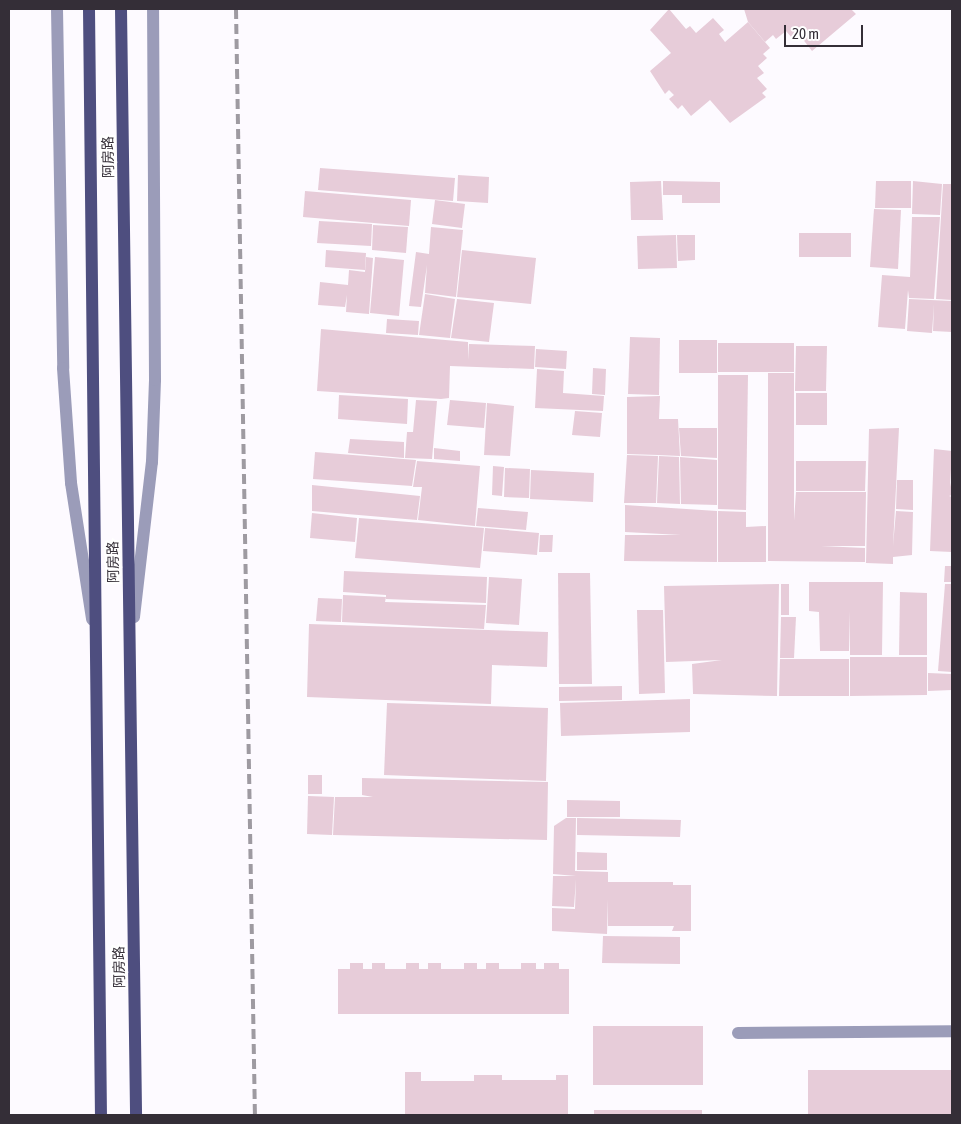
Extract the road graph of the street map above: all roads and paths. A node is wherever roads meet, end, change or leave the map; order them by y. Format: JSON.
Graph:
{"nodes":[{"id":1,"x":57,"y":9,"type":"edge"},
{"id":2,"x":89,"y":9,"type":"edge"},
{"id":3,"x":121,"y":9,"type":"edge"},
{"id":4,"x":153,"y":9,"type":"edge"},
{"id":5,"x":130,"y":652,"type":"junction"},
{"id":6,"x":97,"y":654,"type":"junction"},
{"id":7,"x":952,"y":1032,"type":"edge"},
{"id":8,"x":738,"y":1033,"type":"dead end"},
{"id":9,"x":101,"y":1115,"type":"edge"},
{"id":10,"x":136,"y":1115,"type":"edge"}],
"edges":[{"from":1,"to":6,"type":"street"},
{"from":2,"to":6,"type":"main road","name":"阿房路"},
{"from":3,"to":5,"type":"main road","name":"阿房路"},
{"from":4,"to":5,"type":"street"},
{"from":5,"to":10,"type":"main road","name":"阿房路"},
{"from":6,"to":9,"type":"main road","name":"阿房路"},
{"from":7,"to":8,"type":"street"}]}
